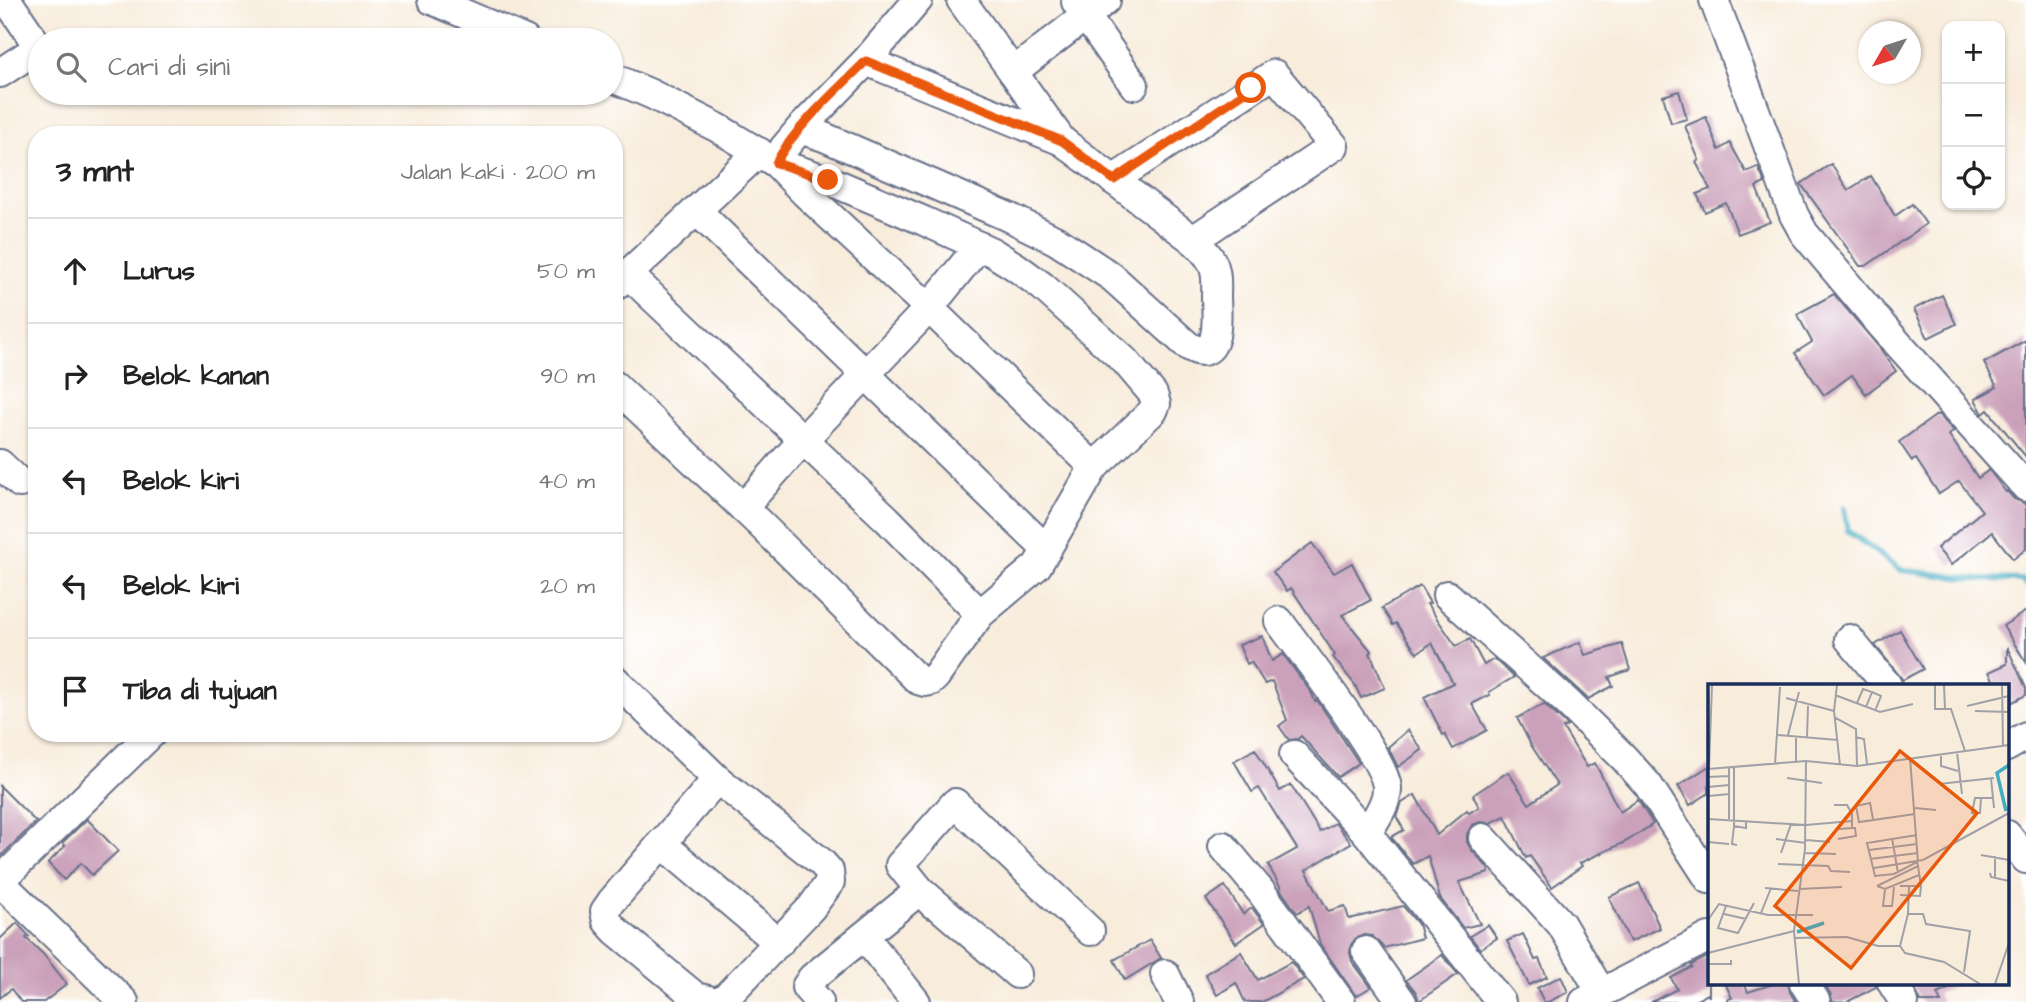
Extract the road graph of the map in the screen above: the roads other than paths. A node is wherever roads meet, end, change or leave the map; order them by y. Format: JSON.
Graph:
{"nodes":[{"id":1,"x":7,"y":0,"type":"edge"},
{"id":2,"x":432,"y":0,"type":"edge"},
{"id":3,"x":918,"y":0,"type":"edge"},
{"id":4,"x":961,"y":0,"type":"edge"},
{"id":5,"x":1714,"y":0,"type":"edge"},
{"id":6,"x":1089,"y":5,"type":"edge"},
{"id":7,"x":497,"y":28,"type":"edge"},
{"id":8,"x":28,"y":31,"type":"edge"},
{"id":9,"x":28,"y":55,"type":"edge"},
{"id":10,"x":866,"y":61,"type":"junction"},
{"id":11,"x":1013,"y":72,"type":"junction"},
{"id":12,"x":0,"y":73,"type":"edge"},
{"id":13,"x":623,"y":82,"type":"edge"},
{"id":14,"x":1134,"y":85,"type":"dead end"},
{"id":15,"x":1062,"y":141,"type":"junction"},
{"id":16,"x":780,"y":150,"type":"junction"},
{"id":17,"x":1114,"y":180,"type":"junction"},
{"id":18,"x":696,"y":210,"type":"junction"},
{"id":19,"x":1193,"y":240,"type":"junction"},
{"id":20,"x":979,"y":246,"type":"junction"},
{"id":21,"x":623,"y":278,"type":"edge"},
{"id":22,"x":623,"y":282,"type":"edge"},
{"id":23,"x":929,"y":308,"type":"junction"},
{"id":24,"x":864,"y":374,"type":"junction"},
{"id":25,"x":623,"y":393,"type":"edge"},
{"id":26,"x":803,"y":440,"type":"junction"},
{"id":27,"x":0,"y":464,"type":"edge"},
{"id":28,"x":1094,"y":467,"type":"junction"},
{"id":29,"x":20,"y":483,"type":"dead end"},
{"id":30,"x":2026,"y":487,"type":"edge"},
{"id":31,"x":743,"y":508,"type":"junction"},
{"id":32,"x":1047,"y":550,"type":"junction"},
{"id":33,"x":1447,"y":595,"type":"dead end"},
{"id":34,"x":981,"y":614,"type":"junction"},
{"id":35,"x":1279,"y":621,"type":"dead end"},
{"id":36,"x":1849,"y":639,"type":"dead end"},
{"id":37,"x":1886,"y":684,"type":"edge"},
{"id":38,"x":623,"y":688,"type":"edge"},
{"id":39,"x":2026,"y":736,"type":"edge"},
{"id":40,"x":143,"y":742,"type":"edge"},
{"id":41,"x":2008,"y":746,"type":"edge"},
{"id":42,"x":1294,"y":755,"type":"dead end"},
{"id":43,"x":717,"y":779,"type":"junction"},
{"id":44,"x":1367,"y":833,"type":"junction"},
{"id":45,"x":2008,"y":836,"type":"edge"},
{"id":46,"x":1483,"y":838,"type":"dead end"},
{"id":47,"x":661,"y":843,"type":"junction"},
{"id":48,"x":1223,"y":846,"type":"dead end"},
{"id":49,"x":2026,"y":859,"type":"edge"},
{"id":50,"x":1708,"y":877,"type":"edge"},
{"id":51,"x":0,"y":882,"type":"edge"},
{"id":52,"x":920,"y":890,"type":"junction"},
{"id":53,"x":1090,"y":931,"type":"dead end"},
{"id":54,"x":864,"y":936,"type":"junction"},
{"id":55,"x":1708,"y":938,"type":"edge"},
{"id":56,"x":779,"y":943,"type":"junction"},
{"id":57,"x":1366,"y":951,"type":"dead end"},
{"id":58,"x":1165,"y":974,"type":"dead end"},
{"id":59,"x":1011,"y":980,"type":"dead end"},
{"id":60,"x":1805,"y":984,"type":"edge"},
{"id":61,"x":1893,"y":984,"type":"edge"},
{"id":62,"x":1609,"y":995,"type":"edge"},
{"id":63,"x":124,"y":1002,"type":"edge"},
{"id":64,"x":718,"y":1002,"type":"edge"},
{"id":65,"x":819,"y":1002,"type":"edge"},
{"id":66,"x":916,"y":1002,"type":"edge"},
{"id":67,"x":1179,"y":1002,"type":"edge"},
{"id":68,"x":1341,"y":1002,"type":"edge"},
{"id":69,"x":1402,"y":1002,"type":"edge"},
{"id":70,"x":1501,"y":1002,"type":"edge"},
{"id":71,"x":1816,"y":1002,"type":"edge"},
{"id":72,"x":1904,"y":1002,"type":"edge"}],
"edges":[{"from":1,"to":8,"type":"street"},
{"from":2,"to":7,"type":"street"},
{"from":3,"to":10,"type":"street"},
{"from":4,"to":11,"type":"street"},
{"from":5,"to":30,"type":"street"},
{"from":6,"to":11,"type":"street"},
{"from":6,"to":14,"type":"street"},
{"from":9,"to":12,"type":"street"},
{"from":10,"to":15,"type":"street"},
{"from":10,"to":16,"type":"street"},
{"from":11,"to":15,"type":"street"},
{"from":13,"to":16,"type":"street"},
{"from":15,"to":17,"type":"street"},
{"from":16,"to":18,"type":"street"},
{"from":16,"to":19,"type":"street"},
{"from":16,"to":20,"type":"street"},
{"from":16,"to":23,"type":"street"},
{"from":17,"to":19,"type":"street"},
{"from":17,"to":19,"type":"street"},
{"from":18,"to":21,"type":"street"},
{"from":18,"to":24,"type":"street"},
{"from":20,"to":23,"type":"street"},
{"from":20,"to":28,"type":"street"},
{"from":22,"to":26,"type":"street"},
{"from":23,"to":24,"type":"street"},
{"from":23,"to":28,"type":"street"},
{"from":24,"to":26,"type":"street"},
{"from":24,"to":32,"type":"street"},
{"from":25,"to":31,"type":"street"},
{"from":26,"to":31,"type":"street"},
{"from":26,"to":34,"type":"street"},
{"from":27,"to":29,"type":"street"},
{"from":28,"to":32,"type":"street"},
{"from":31,"to":34,"type":"street"},
{"from":32,"to":34,"type":"street"},
{"from":33,"to":50,"type":"street"},
{"from":35,"to":44,"type":"street"},
{"from":36,"to":37,"type":"street"},
{"from":38,"to":43,"type":"street"},
{"from":39,"to":41,"type":"street"},
{"from":40,"to":51,"type":"street"},
{"from":42,"to":44,"type":"street"},
{"from":43,"to":47,"type":"street"},
{"from":43,"to":56,"type":"street"},
{"from":44,"to":70,"type":"street"},
{"from":45,"to":49,"type":"street"},
{"from":46,"to":62,"type":"street"},
{"from":47,"to":56,"type":"street"},
{"from":47,"to":64,"type":"street"},
{"from":48,"to":68,"type":"street"},
{"from":51,"to":63,"type":"street"},
{"from":52,"to":53,"type":"street"},
{"from":52,"to":54,"type":"street"},
{"from":52,"to":59,"type":"street"},
{"from":54,"to":65,"type":"street"},
{"from":54,"to":66,"type":"street"},
{"from":55,"to":62,"type":"street"},
{"from":56,"to":64,"type":"street"},
{"from":57,"to":69,"type":"street"},
{"from":58,"to":67,"type":"street"},
{"from":60,"to":71,"type":"street"},
{"from":61,"to":72,"type":"street"}]}
